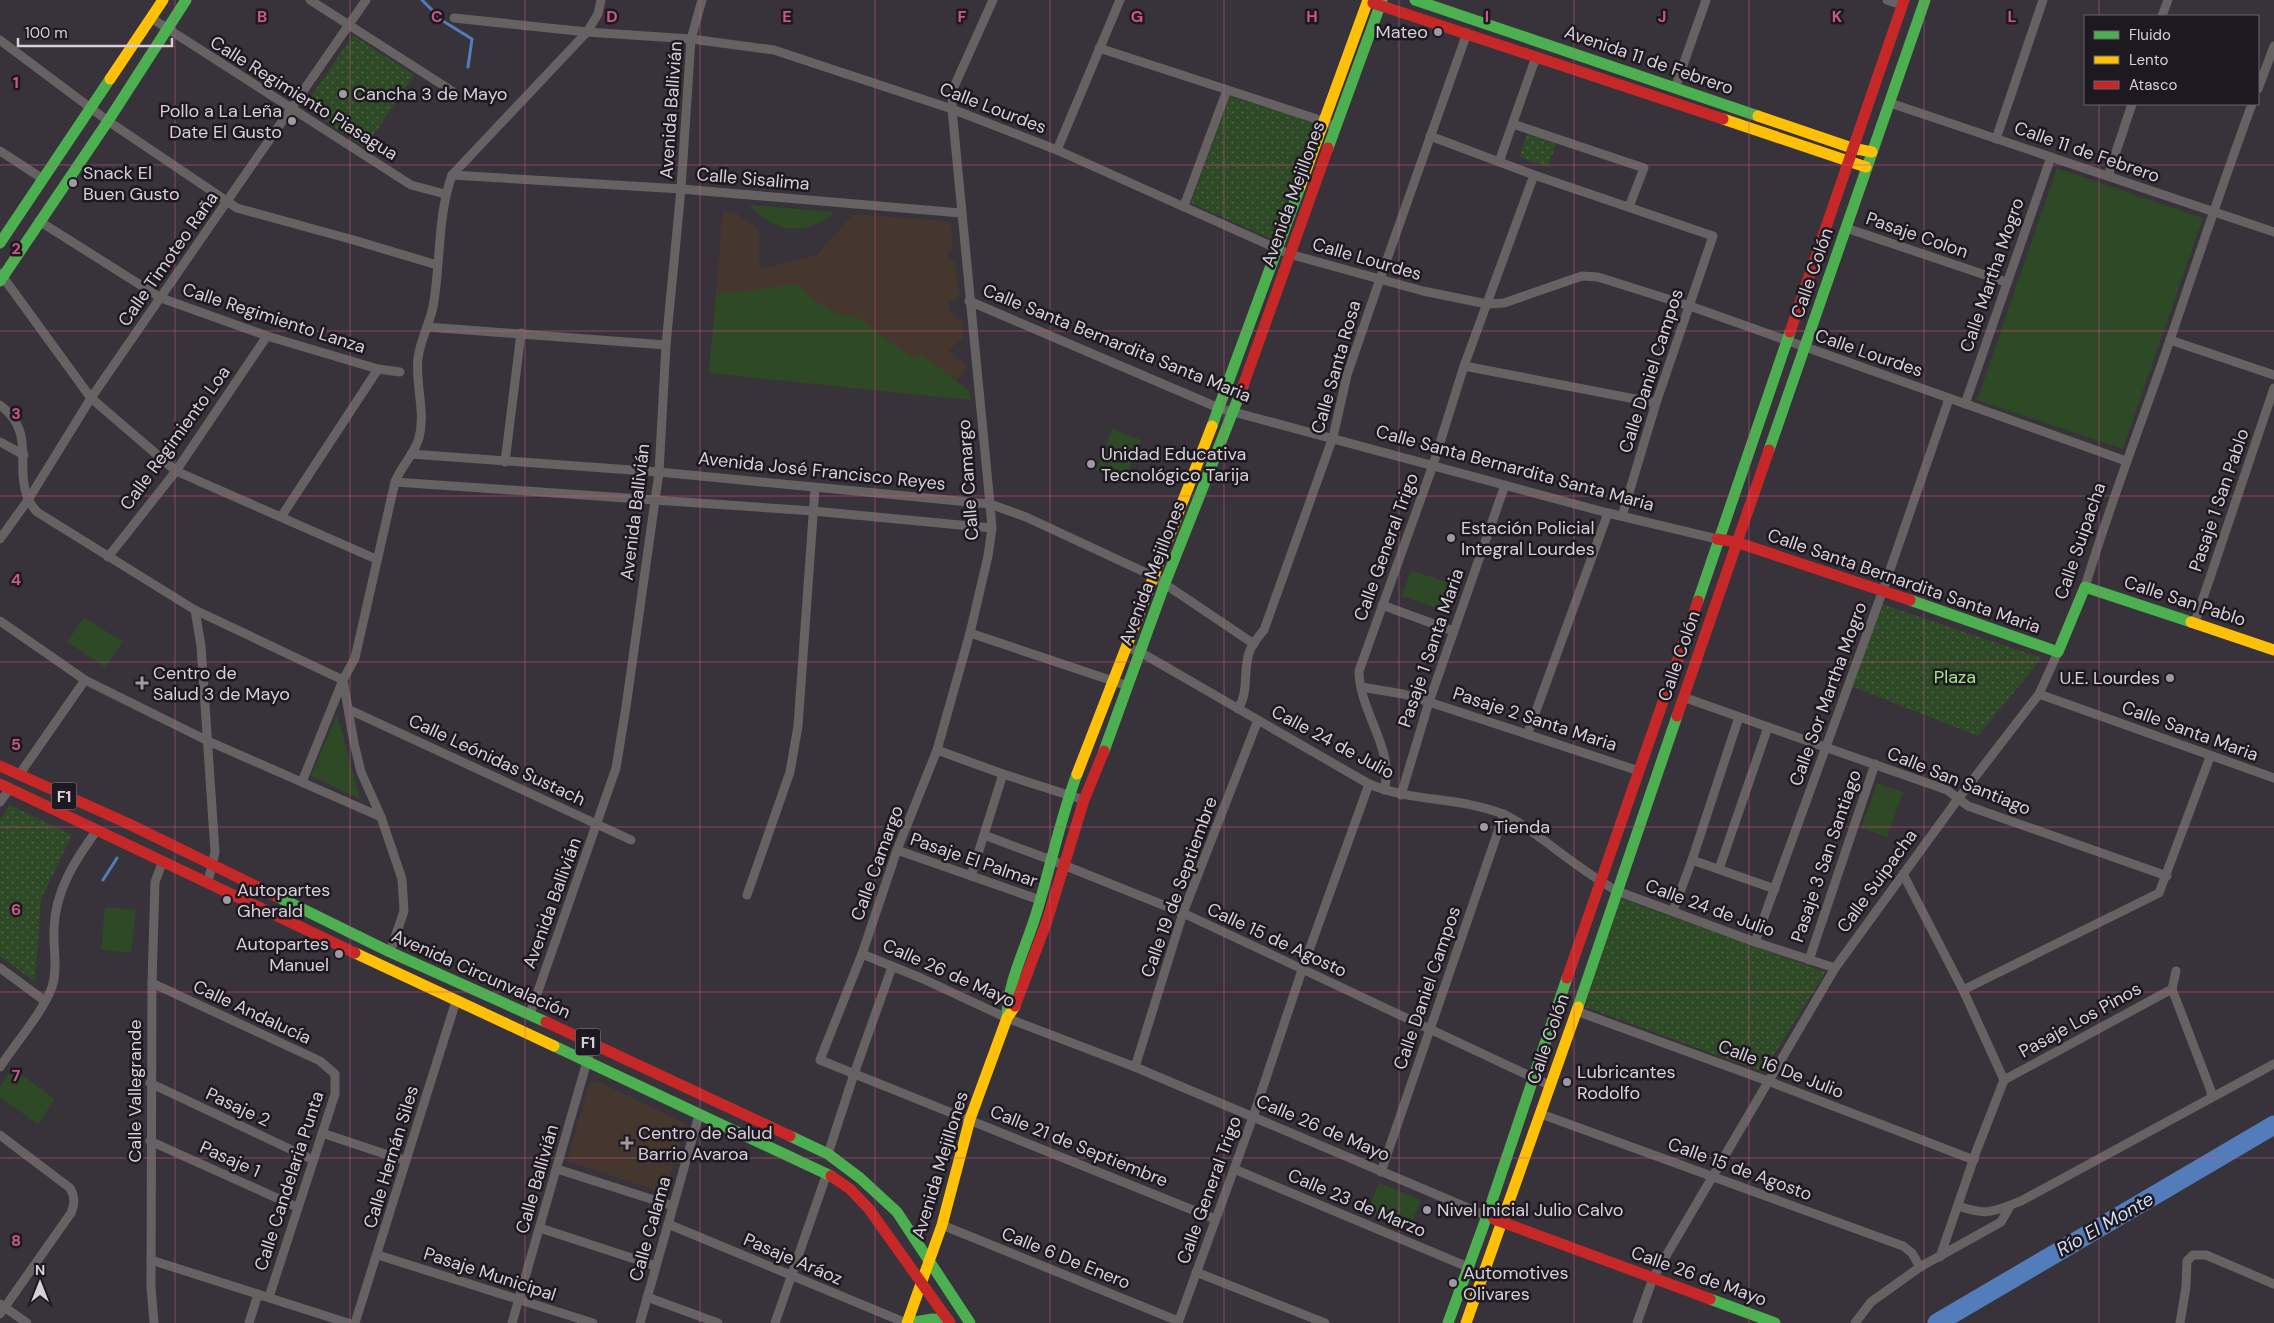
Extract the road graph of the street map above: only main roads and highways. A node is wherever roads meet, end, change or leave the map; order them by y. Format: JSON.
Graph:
{"nodes":[{"id":1,"x":163,"y":0,"type":"edge"},
{"id":2,"x":186,"y":0,"type":"edge"},
{"id":3,"x":1367,"y":0,"type":"edge"},
{"id":4,"x":1415,"y":0,"type":"edge"},
{"id":5,"x":1925,"y":0,"type":"edge"},
{"id":6,"x":1903,"y":2,"type":"edge"},
{"id":7,"x":1381,"y":3,"type":"edge"},
{"id":8,"x":1852,"y":148,"type":"junction"},
{"id":9,"x":1872,"y":152,"type":"junction"},
{"id":10,"x":1848,"y":160,"type":"junction"},
{"id":11,"x":1866,"y":167,"type":"junction"},
{"id":12,"x":0,"y":243,"type":"edge"},
{"id":13,"x":1,"y":277,"type":"edge"},
{"id":14,"x":1718,"y":540,"type":"junction"},
{"id":15,"x":1736,"y":542,"type":"junction"},
{"id":16,"x":2084,"y":587,"type":"joint"},
{"id":17,"x":2274,"y":650,"type":"edge"},
{"id":18,"x":2058,"y":652,"type":"joint"},
{"id":19,"x":0,"y":766,"type":"edge"},
{"id":20,"x":5,"y":786,"type":"edge"},
{"id":21,"x":1007,"y":1018,"type":"junction"},
{"id":22,"x":1486,"y":1216,"type":"junction"},
{"id":23,"x":1502,"y":1222,"type":"junction"},
{"id":24,"x":930,"y":1260,"type":"junction"},
{"id":25,"x":922,"y":1281,"type":"junction"},
{"id":26,"x":949,"y":1322,"type":"edge"},
{"id":27,"x":908,"y":1323,"type":"edge"},
{"id":28,"x":970,"y":1323,"type":"edge"},
{"id":29,"x":1448,"y":1323,"type":"edge"},
{"id":30,"x":1466,"y":1323,"type":"edge"},
{"id":31,"x":1774,"y":1323,"type":"edge"}],
"edges":[{"from":1,"to":12,"type":"main road"},
{"from":2,"to":13,"type":"main road"},
{"from":3,"to":7,"type":"main road","name":"Avenida 11 de Febrero"},
{"from":3,"to":21,"type":"main road","name":"Avenida Mejillones"},
{"from":4,"to":8,"type":"main road","name":"Avenida 11 de Febrero"},
{"from":5,"to":9,"type":"main road","name":"Calle Colón"},
{"from":6,"to":8,"type":"main road","name":"Calle Colón"},
{"from":7,"to":10,"type":"main road","name":"Avenida 11 de Febrero"},
{"from":7,"to":21,"type":"main road","name":"Avenida Mejillones"},
{"from":8,"to":9,"type":"main road","name":"Avenida 11 de Febrero"},
{"from":8,"to":10,"type":"main road","name":"Calle Colón"},
{"from":9,"to":11,"type":"main road","name":"Calle Colón"},
{"from":10,"to":11,"type":"main road","name":"Avenida 11 de Febrero"},
{"from":10,"to":14,"type":"main road","name":"Calle Colón"},
{"from":11,"to":15,"type":"main road","name":"Calle Colón"},
{"from":14,"to":15,"type":"main road","name":"Calle Santa Bernardita Santa Maria"},
{"from":14,"to":22,"type":"main road","name":"Calle Colón"},
{"from":15,"to":18,"type":"main road","name":"Calle Santa Bernardita Santa Maria"},
{"from":15,"to":23,"type":"main road","name":"Calle Colón"},
{"from":16,"to":17,"type":"main road","name":"Calle San Pablo"},
{"from":16,"to":18,"type":"main road","name":"Calle Suipacha"},
{"from":19,"to":24,"type":"main road","name":"Avenida Circunvalación","number":"F1"},
{"from":20,"to":25,"type":"main road","name":"Avenida Circunvalación","number":"F1"},
{"from":21,"to":24,"type":"main road","name":"Avenida Mejillones"},
{"from":22,"to":23,"type":"main road","name":"Calle 26 de Mayo"},
{"from":22,"to":29,"type":"main road","name":"Calle Colón"},
{"from":23,"to":30,"type":"main road","name":"Calle Colón"},
{"from":23,"to":31,"type":"main road","name":"Calle 26 de Mayo"},
{"from":24,"to":25,"type":"main road","name":"Avenida Mejillones"},
{"from":24,"to":28,"type":"main road","name":"Avenida Circunvalación","number":"F1"},
{"from":25,"to":26,"type":"main road","name":"Avenida Circunvalación","number":"F1"},
{"from":25,"to":27,"type":"main road","name":"Avenida Mejillones"},
{"from":26,"to":27,"type":"main road"}]}
